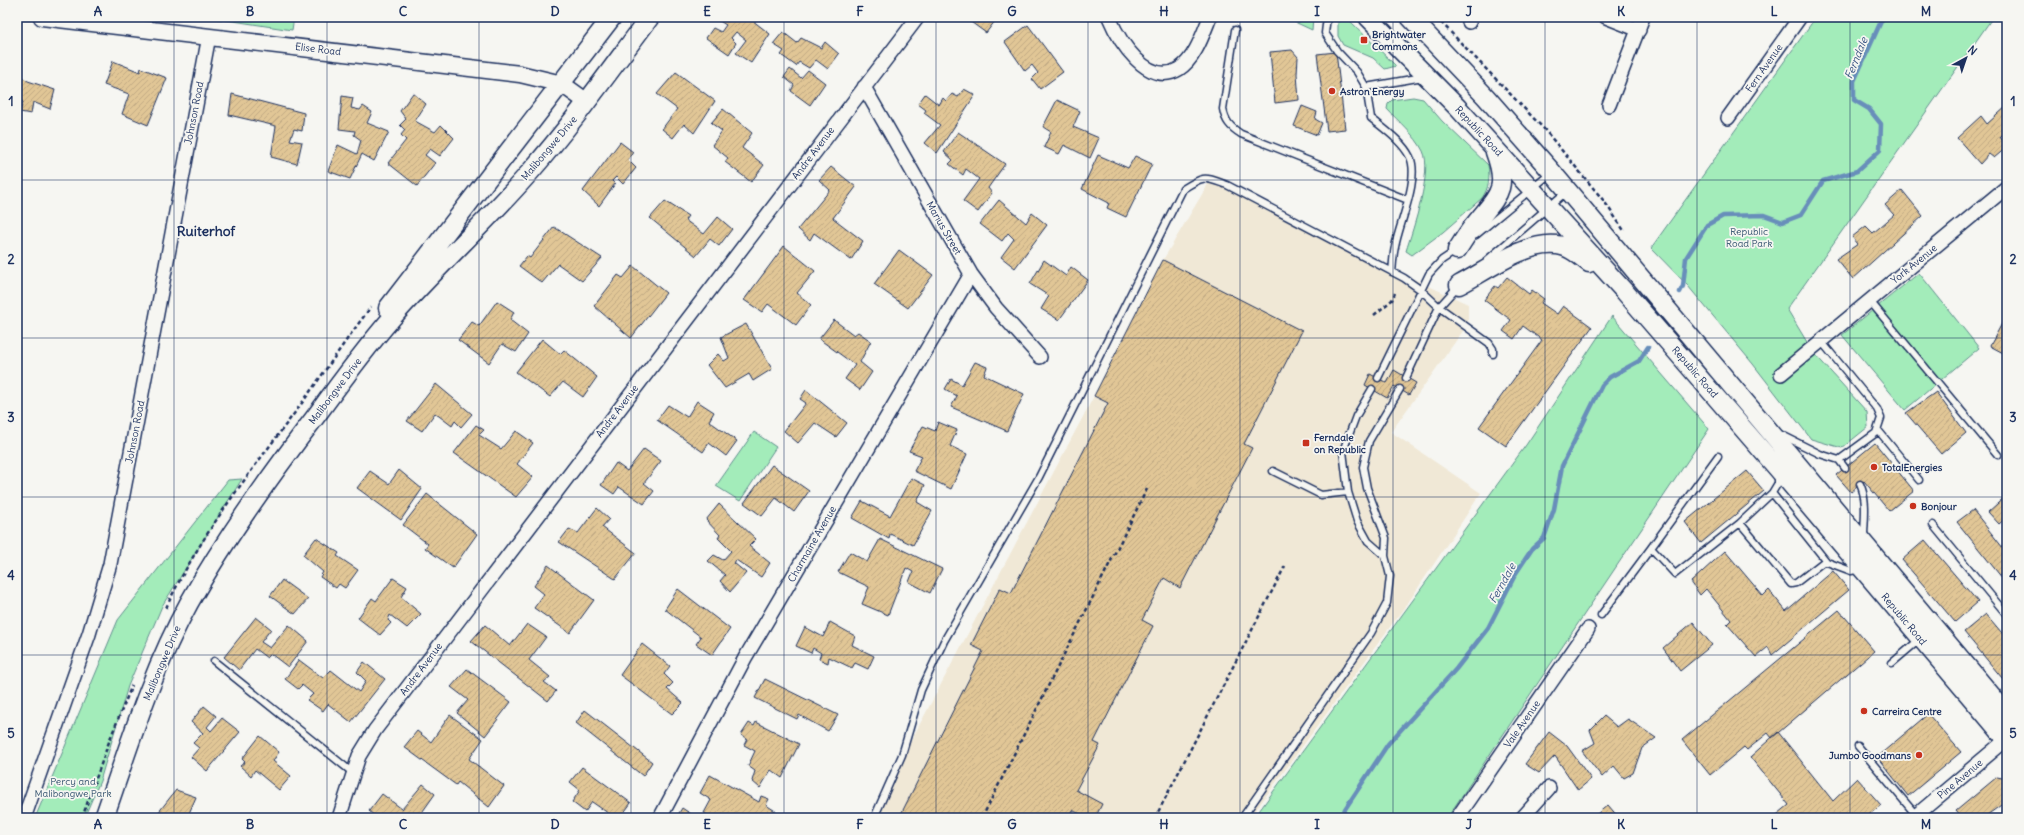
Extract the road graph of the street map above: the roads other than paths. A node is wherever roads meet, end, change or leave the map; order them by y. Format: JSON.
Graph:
{"nodes":[{"id":1,"x":42,"y":17,"type":"edge"},
{"id":2,"x":612,"y":17,"type":"edge"},
{"id":3,"x":650,"y":17,"type":"edge"},
{"id":4,"x":918,"y":17,"type":"edge"},
{"id":5,"x":1109,"y":17,"type":"edge"},
{"id":6,"x":1210,"y":17,"type":"edge"},
{"id":7,"x":1327,"y":17,"type":"edge"},
{"id":8,"x":1368,"y":17,"type":"edge"},
{"id":9,"x":1410,"y":17,"type":"edge"},
{"id":10,"x":1606,"y":17,"type":"edge"},
{"id":11,"x":1644,"y":17,"type":"edge"},
{"id":12,"x":1800,"y":17,"type":"edge"},
{"id":13,"x":60,"y":18,"type":"edge"},
{"id":14,"x":1235,"y":30,"type":"dead end"},
{"id":15,"x":1639,"y":30,"type":"junction"},
{"id":16,"x":209,"y":36,"type":"junction"},
{"id":17,"x":1427,"y":76,"type":"junction"},
{"id":18,"x":562,"y":84,"type":"junction"},
{"id":19,"x":864,"y":87,"type":"junction"},
{"id":20,"x":1366,"y":88,"type":"junction"},
{"id":21,"x":587,"y":102,"type":"junction"},
{"id":22,"x":1609,"y":104,"type":"dead end"},
{"id":23,"x":1728,"y":118,"type":"dead end"},
{"id":24,"x":1494,"y":147,"type":"junction"},
{"id":25,"x":1552,"y":172,"type":"junction"},
{"id":26,"x":2007,"y":187,"type":"edge"},
{"id":27,"x":1533,"y":188,"type":"junction"},
{"id":28,"x":1567,"y":191,"type":"junction"},
{"id":29,"x":1408,"y":200,"type":"junction"},
{"id":30,"x":1548,"y":206,"type":"junction"},
{"id":31,"x":1457,"y":250,"type":"junction"},
{"id":32,"x":1392,"y":272,"type":"junction"},
{"id":33,"x":971,"y":274,"type":"junction"},
{"id":34,"x":1459,"y":285,"type":"junction"},
{"id":35,"x":1421,"y":290,"type":"junction"},
{"id":36,"x":1625,"y":292,"type":"junction"},
{"id":37,"x":1869,"y":300,"type":"junction"},
{"id":38,"x":1439,"y":307,"type":"junction"},
{"id":39,"x":1821,"y":341,"type":"junction"},
{"id":40,"x":1493,"y":354,"type":"dead end"},
{"id":41,"x":1040,"y":357,"type":"dead end"},
{"id":42,"x":1781,"y":374,"type":"dead end"},
{"id":43,"x":1378,"y":378,"type":"dead end"},
{"id":44,"x":1406,"y":378,"type":"dead end"},
{"id":45,"x":1372,"y":389,"type":"dead end"},
{"id":46,"x":1400,"y":389,"type":"dead end"},
{"id":47,"x":1760,"y":421,"type":"junction"},
{"id":48,"x":1878,"y":430,"type":"junction"},
{"id":49,"x":1998,"y":455,"type":"dead end"},
{"id":50,"x":1718,"y":456,"type":"dead end"},
{"id":51,"x":1839,"y":460,"type":"junction"},
{"id":52,"x":1845,"y":468,"type":"dead end"},
{"id":53,"x":1778,"y":469,"type":"junction"},
{"id":54,"x":1273,"y":471,"type":"dead end"},
{"id":55,"x":1919,"y":480,"type":"dead end"},
{"id":56,"x":1860,"y":484,"type":"dead end"},
{"id":57,"x":1348,"y":492,"type":"junction"},
{"id":58,"x":1772,"y":493,"type":"junction"},
{"id":59,"x":1740,"y":523,"type":"junction"},
{"id":60,"x":1933,"y":526,"type":"dead end"},
{"id":61,"x":1864,"y":545,"type":"junction"},
{"id":62,"x":1651,"y":548,"type":"junction"},
{"id":63,"x":1385,"y":556,"type":"junction"},
{"id":64,"x":1827,"y":562,"type":"junction"},
{"id":65,"x":1862,"y":568,"type":"junction"},
{"id":66,"x":1601,"y":615,"type":"dead end"},
{"id":67,"x":2007,"y":615,"type":"edge"},
{"id":68,"x":1588,"y":629,"type":"dead end"},
{"id":69,"x":1920,"y":638,"type":"junction"},
{"id":70,"x":214,"y":661,"type":"dead end"},
{"id":71,"x":1892,"y":663,"type":"dead end"},
{"id":72,"x":2007,"y":714,"type":"edge"},
{"id":73,"x":2007,"y":739,"type":"edge"},
{"id":74,"x":1858,"y":746,"type":"dead end"},
{"id":75,"x":353,"y":773,"type":"junction"},
{"id":76,"x":1548,"y":788,"type":"dead end"},
{"id":77,"x":90,"y":814,"type":"edge"},
{"id":78,"x":1915,"y":816,"type":"edge"},
{"id":79,"x":24,"y":818,"type":"edge"},
{"id":80,"x":104,"y":818,"type":"edge"},
{"id":81,"x":339,"y":818,"type":"edge"},
{"id":82,"x":660,"y":818,"type":"edge"},
{"id":83,"x":874,"y":818,"type":"edge"},
{"id":84,"x":1242,"y":818,"type":"edge"},
{"id":85,"x":1457,"y":818,"type":"edge"},
{"id":86,"x":1522,"y":818,"type":"edge"}],
"edges":[{"from":1,"to":13,"type":"street","name":"Elise Road"},
{"from":2,"to":18,"type":"main road","name":"Malibongwe Drive"},
{"from":3,"to":21,"type":"main road","name":"Malibongwe Drive"},
{"from":4,"to":19,"type":"street","name":"Andre Avenue"},
{"from":5,"to":6,"type":"street"},
{"from":7,"to":20,"type":"lane"},
{"from":8,"to":17,"type":"main road","name":"Republic Road"},
{"from":9,"to":25,"type":"main road","name":"Republic Road"},
{"from":10,"to":15,"type":"street"},
{"from":11,"to":15,"type":"street"},
{"from":12,"to":23,"type":"street","name":"Fern Avenue"},
{"from":13,"to":16,"type":"street","name":"Elise Road"},
{"from":14,"to":29,"type":"lane"},
{"from":15,"to":22,"type":"street"},
{"from":16,"to":18,"type":"street","name":"Elise Road"},
{"from":16,"to":79,"type":"street","name":"Johnson Road"},
{"from":17,"to":20,"type":"lane"},
{"from":17,"to":24,"type":"main road","name":"Republic Road"},
{"from":18,"to":21,"type":"street","name":"Elise Road"},
{"from":18,"to":77,"type":"main road","name":"Malibongwe Drive"},
{"from":19,"to":33,"type":"street","name":"Marius Street"},
{"from":19,"to":75,"type":"street","name":"Andre Avenue"},
{"from":20,"to":29,"type":"lane"},
{"from":21,"to":80,"type":"main road","name":"Malibongwe Drive"},
{"from":24,"to":27,"type":"main road","name":"Republic Road"},
{"from":24,"to":31,"type":"main road"},
{"from":25,"to":27,"type":"lane"},
{"from":25,"to":28,"type":"main road","name":"Republic Road"},
{"from":26,"to":37,"type":"street","name":"York Avenue"},
{"from":27,"to":30,"type":"main road","name":"Republic Road"},
{"from":27,"to":31,"type":"lane"},
{"from":28,"to":30,"type":"lane"},
{"from":28,"to":47,"type":"main road","name":"Republic Road"},
{"from":29,"to":32,"type":"lane"},
{"from":30,"to":34,"type":"lane"},
{"from":30,"to":36,"type":"main road","name":"Republic Road"},
{"from":31,"to":35,"type":"lane"},
{"from":32,"to":35,"type":"lane"},
{"from":32,"to":83,"type":"lane"},
{"from":33,"to":41,"type":"street","name":"Marius Street"},
{"from":33,"to":82,"type":"street","name":"Charmaine Avenue"},
{"from":34,"to":36,"type":"main road"},
{"from":34,"to":38,"type":"lane"},
{"from":35,"to":38,"type":"lane"},
{"from":35,"to":43,"type":"lane"},
{"from":36,"to":53,"type":"main road","name":"Republic Road"},
{"from":37,"to":39,"type":"street","name":"York Avenue"},
{"from":37,"to":49,"type":"lane"},
{"from":38,"to":40,"type":"lane"},
{"from":38,"to":44,"type":"lane"},
{"from":39,"to":42,"type":"street","name":"York Avenue"},
{"from":39,"to":48,"type":"lane"},
{"from":45,"to":57,"type":"lane"},
{"from":46,"to":63,"type":"lane"},
{"from":47,"to":51,"type":"lane"},
{"from":47,"to":61,"type":"main road","name":"Republic Road"},
{"from":48,"to":51,"type":"lane"},
{"from":48,"to":55,"type":"lane"},
{"from":50,"to":62,"type":"lane"},
{"from":51,"to":52,"type":"lane"},
{"from":53,"to":58,"type":"lane"},
{"from":53,"to":65,"type":"main road","name":"Republic Road"},
{"from":54,"to":57,"type":"lane"},
{"from":56,"to":61,"type":"lane"},
{"from":57,"to":63,"type":"lane"},
{"from":58,"to":59,"type":"lane"},
{"from":58,"to":64,"type":"lane"},
{"from":59,"to":62,"type":"lane"},
{"from":59,"to":64,"type":"lane"},
{"from":60,"to":67,"type":"lane"},
{"from":61,"to":72,"type":"main road","name":"Republic Road"},
{"from":62,"to":66,"type":"lane"},
{"from":63,"to":84,"type":"lane"},
{"from":64,"to":65,"type":"lane"},
{"from":65,"to":69,"type":"main road","name":"Republic Road"},
{"from":68,"to":85,"type":"street","name":"Vale Avenue"},
{"from":69,"to":71,"type":"lane"},
{"from":69,"to":73,"type":"main road","name":"Republic Road"},
{"from":70,"to":75,"type":"lane"},
{"from":73,"to":78,"type":"street","name":"Pine Avenue"},
{"from":74,"to":78,"type":"lane"},
{"from":75,"to":81,"type":"street","name":"Andre Avenue"},
{"from":76,"to":86,"type":"street"}]}
